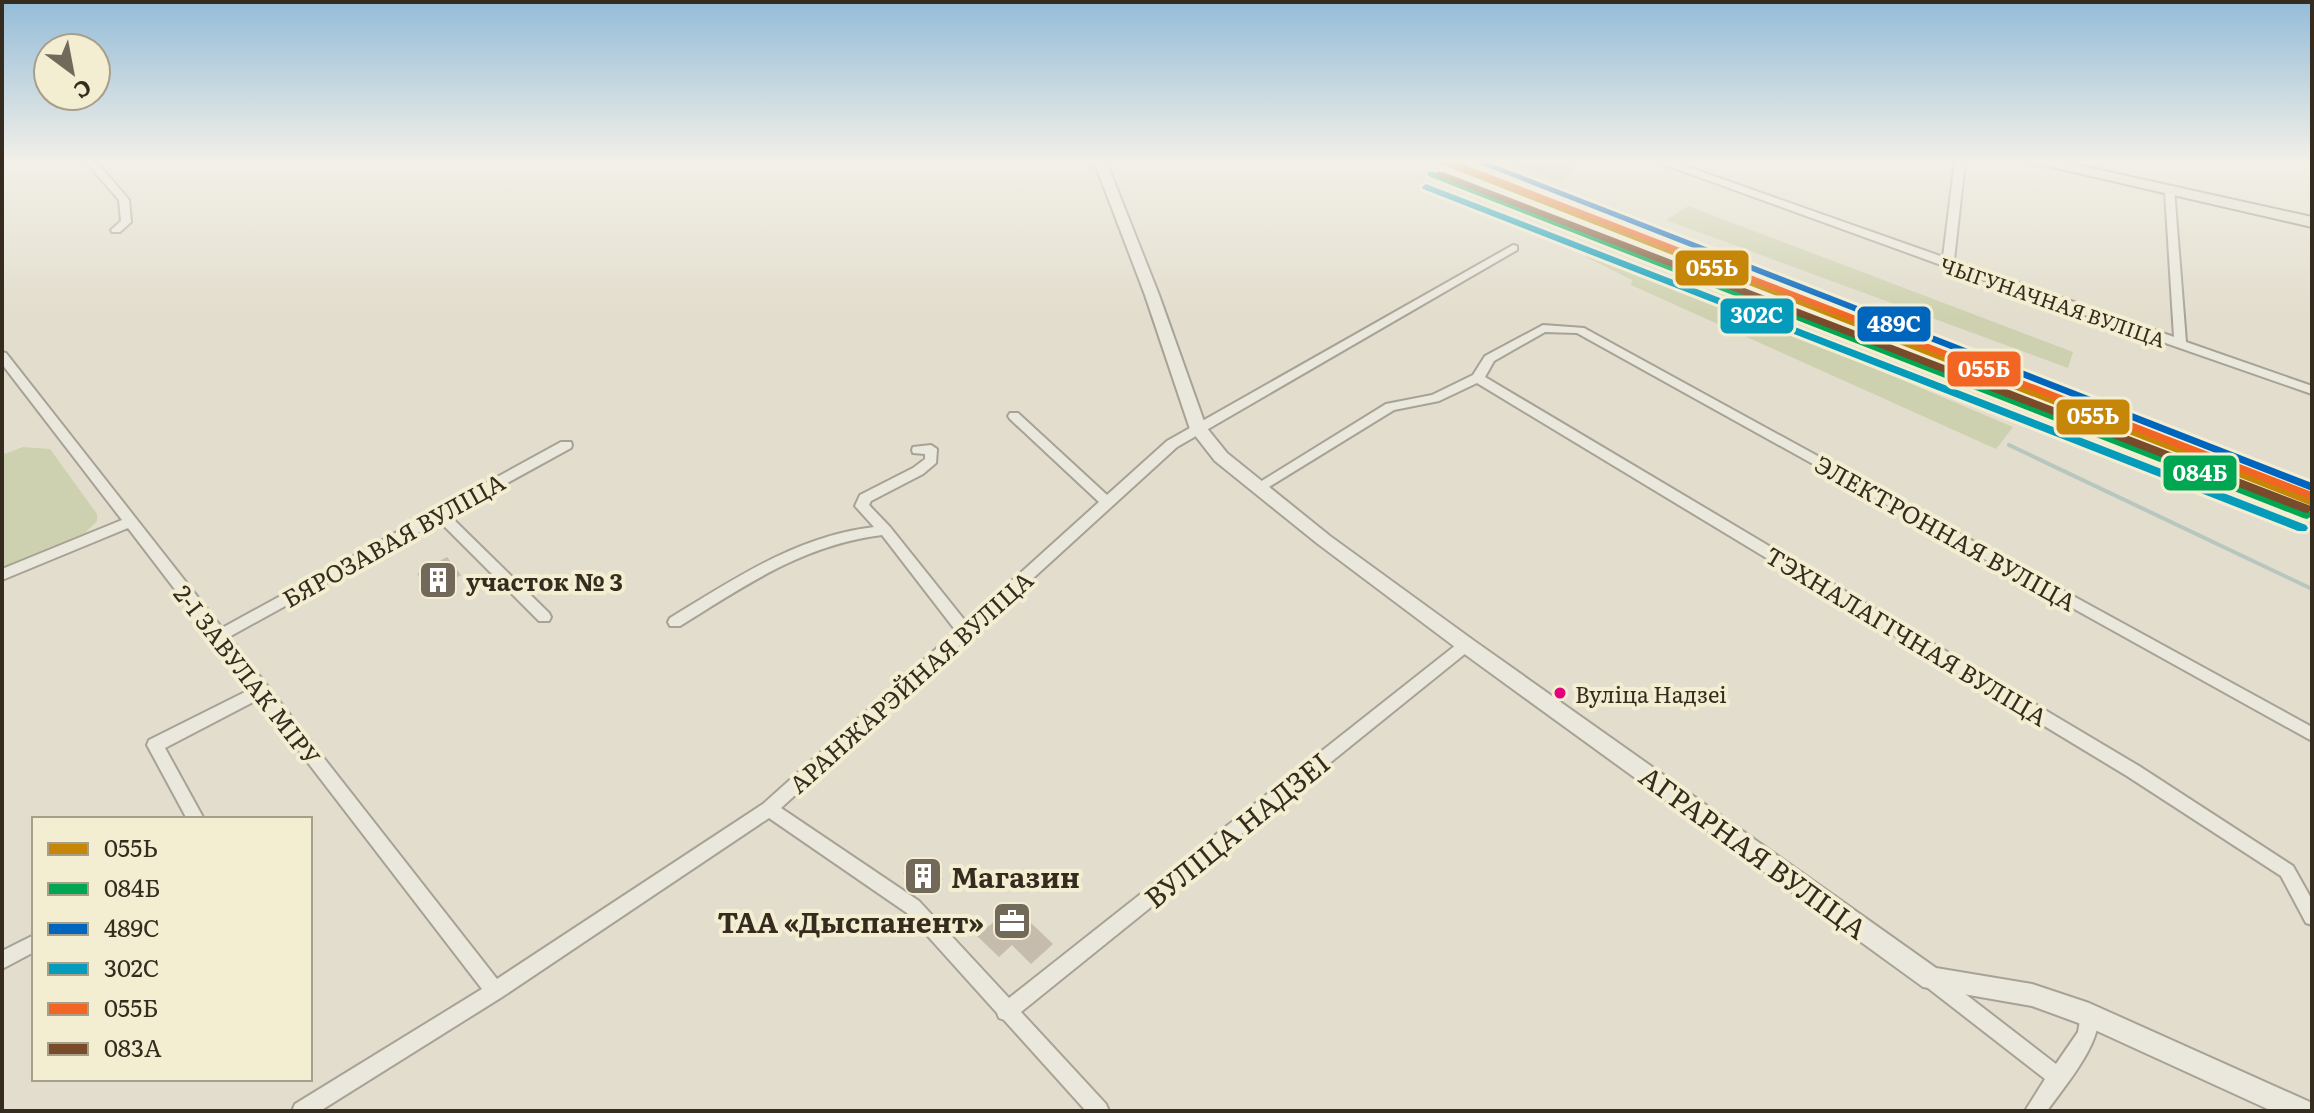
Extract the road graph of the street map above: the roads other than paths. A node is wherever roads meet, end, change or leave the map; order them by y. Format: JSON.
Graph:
{"nodes":[{"id":1,"x":125,"y":213,"type":"edge"},
{"id":2,"x":1120,"y":213,"type":"edge"},
{"id":3,"x":1805,"y":213,"type":"edge"},
{"id":4,"x":1954,"y":213,"type":"edge"},
{"id":5,"x":2171,"y":213,"type":"edge"},
{"id":6,"x":2270,"y":213,"type":"edge"},
{"id":7,"x":2312,"y":222,"type":"edge"},
{"id":8,"x":116,"y":230,"type":"dead end"},
{"id":9,"x":1513,"y":248,"type":"dead end"},
{"id":10,"x":1948,"y":264,"type":"junction"},
{"id":11,"x":2180,"y":345,"type":"junction"},
{"id":12,"x":2,"y":356,"type":"edge"},
{"id":13,"x":1478,"y":378,"type":"junction"},
{"id":14,"x":2312,"y":390,"type":"edge"},
{"id":15,"x":1014,"y":416,"type":"dead end"},
{"id":16,"x":1198,"y":429,"type":"junction"},
{"id":17,"x":566,"y":445,"type":"dead end"},
{"id":18,"x":918,"y":450,"type":"dead end"},
{"id":19,"x":1259,"y":487,"type":"junction"},
{"id":20,"x":1108,"y":503,"type":"junction"},
{"id":21,"x":439,"y":513,"type":"junction"},
{"id":22,"x":130,"y":522,"type":"junction"},
{"id":23,"x":885,"y":530,"type":"junction"},
{"id":24,"x":2,"y":575,"type":"edge"},
{"id":25,"x":544,"y":617,"type":"dead end"},
{"id":26,"x":675,"y":622,"type":"dead end"},
{"id":27,"x":965,"y":631,"type":"junction"},
{"id":28,"x":221,"y":635,"type":"junction"},
{"id":29,"x":1466,"y":645,"type":"junction"},
{"id":30,"x":263,"y":690,"type":"junction"},
{"id":31,"x":2312,"y":735,"type":"edge"},
{"id":32,"x":769,"y":809,"type":"junction"},
{"id":33,"x":195,"y":817,"type":"edge"},
{"id":34,"x":2312,"y":917,"type":"edge"},
{"id":35,"x":32,"y":944,"type":"edge"},
{"id":36,"x":2,"y":960,"type":"edge"},
{"id":37,"x":1931,"y":979,"type":"junction"},
{"id":38,"x":495,"y":991,"type":"junction"},
{"id":39,"x":1006,"y":1012,"type":"junction"},
{"id":40,"x":2089,"y":1015,"type":"junction"},
{"id":41,"x":2059,"y":1078,"type":"junction"},
{"id":42,"x":302,"y":1111,"type":"edge"},
{"id":43,"x":1099,"y":1111,"type":"edge"},
{"id":44,"x":2035,"y":1111,"type":"edge"},
{"id":45,"x":2301,"y":1111,"type":"edge"}],
"edges":[{"from":1,"to":8,"type":"street"},
{"from":2,"to":16,"type":"street","name":"АГРАРНАЯ ВУЛІЦА"},
{"from":3,"to":10,"type":"street","name":"ЧЫГУНАЧНАЯ ВУЛІЦА"},
{"from":4,"to":10,"type":"street"},
{"from":5,"to":11,"type":"street"},
{"from":6,"to":7,"type":"main road"},
{"from":9,"to":16,"type":"street","name":"АРАНЖАРЭЙНАЯ ВУЛІЦА"},
{"from":10,"to":11,"type":"street","name":"ЧЫГУНАЧНАЯ ВУЛІЦА"},
{"from":11,"to":14,"type":"street","name":"ЧЫГУНАЧНАЯ ВУЛІЦА"},
{"from":12,"to":22,"type":"street","name":"2-І ЗАВУЛАК МІРУ"},
{"from":13,"to":19,"type":"street"},
{"from":13,"to":31,"type":"street","name":"ЭЛЕКТРОННАЯ ВУЛІЦА"},
{"from":13,"to":34,"type":"street","name":"ТЭХНАЛАГІЧНАЯ ВУЛІЦА"},
{"from":15,"to":20,"type":"street"},
{"from":16,"to":19,"type":"street","name":"АГРАРНАЯ ВУЛІЦА"},
{"from":16,"to":20,"type":"street","name":"АРАНЖАРЭЙНАЯ ВУЛІЦА"},
{"from":17,"to":21,"type":"street","name":"БЯРОЗАВАЯ ВУЛІЦА"},
{"from":18,"to":23,"type":"street"},
{"from":19,"to":29,"type":"street","name":"АГРАРНАЯ ВУЛІЦА"},
{"from":20,"to":27,"type":"street","name":"АРАНЖАРЭЙНАЯ ВУЛІЦА"},
{"from":21,"to":25,"type":"street"},
{"from":21,"to":28,"type":"street","name":"БЯРОЗАВАЯ ВУЛІЦА"},
{"from":22,"to":24,"type":"street"},
{"from":22,"to":28,"type":"street","name":"2-І ЗАВУЛАК МІРУ"},
{"from":23,"to":26,"type":"street"},
{"from":23,"to":27,"type":"street"},
{"from":27,"to":32,"type":"street","name":"АРАНЖАРЭЙНАЯ ВУЛІЦА"},
{"from":28,"to":30,"type":"street","name":"2-І ЗАВУЛАК МІРУ"},
{"from":29,"to":37,"type":"street","name":"АГРАРНАЯ ВУЛІЦА"},
{"from":29,"to":39,"type":"street","name":"ВУЛІЦА НАДЗЕІ"},
{"from":30,"to":33,"type":"street"},
{"from":30,"to":38,"type":"street","name":"2-І ЗАВУЛАК МІРУ"},
{"from":32,"to":38,"type":"street","name":"АРАНЖАРЭЙНАЯ ВУЛІЦА"},
{"from":32,"to":39,"type":"street"},
{"from":35,"to":36,"type":"street"},
{"from":37,"to":40,"type":"street","name":"АГРАРНАЯ ВУЛІЦА"},
{"from":37,"to":41,"type":"street"},
{"from":38,"to":42,"type":"street","name":"АРАНЖАРЭЙНАЯ ВУЛІЦА"},
{"from":39,"to":43,"type":"street"},
{"from":40,"to":41,"type":"street"},
{"from":40,"to":45,"type":"street","name":"АГРАРНАЯ ВУЛІЦА"},
{"from":41,"to":44,"type":"street"}]}
